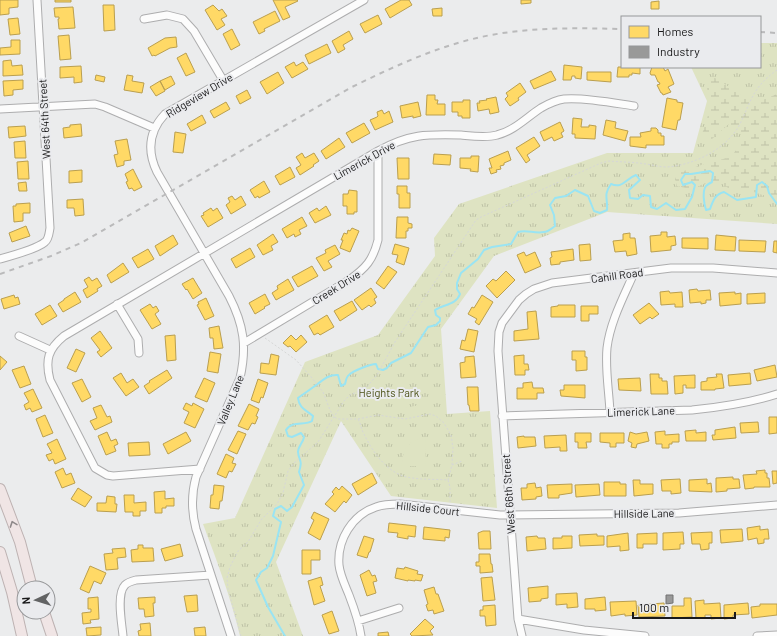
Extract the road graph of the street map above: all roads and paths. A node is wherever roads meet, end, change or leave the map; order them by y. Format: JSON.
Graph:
{"nodes":[{"id":1,"x":37,"y":0,"type":"edge"},
{"id":2,"x":364,"y":0,"type":"edge"},
{"id":3,"x":144,"y":19,"type":"dead end"},
{"id":4,"x":777,"y":70,"type":"edge"},
{"id":5,"x":223,"y":80,"type":"junction"},
{"id":6,"x":634,"y":106,"type":"dead end"},
{"id":7,"x":43,"y":107,"type":"junction"},
{"id":8,"x":0,"y":109,"type":"edge"},
{"id":9,"x":154,"y":128,"type":"junction"},
{"id":10,"x":378,"y":151,"type":"junction"},
{"id":11,"x":204,"y":254,"type":"junction"},
{"id":12,"x":0,"y":259,"type":"edge"},
{"id":13,"x":634,"y":273,"type":"junction"},
{"id":14,"x":777,"y":273,"type":"edge"},
{"id":15,"x":117,"y":304,"type":"junction"},
{"id":16,"x":258,"y":334,"type":"junction"},
{"id":17,"x":18,"y":336,"type":"dead end"},
{"id":18,"x":244,"y":343,"type":"junction"},
{"id":19,"x":50,"y":350,"type":"junction"},
{"id":20,"x":498,"y":351,"type":"joint"},
{"id":21,"x":139,"y":353,"type":"dead end"},
{"id":22,"x":777,"y":394,"type":"edge"},
{"id":23,"x":610,"y":412,"type":"junction"},
{"id":24,"x":334,"y":416,"type":"junction"},
{"id":25,"x":502,"y":416,"type":"junction"},
{"id":26,"x":358,"y":419,"type":"junction"},
{"id":27,"x":462,"y":461,"type":"dead end"},
{"id":28,"x":452,"y":465,"type":"junction"},
{"id":29,"x":200,"y":469,"type":"junction"},
{"id":30,"x":448,"y":480,"type":"junction"},
{"id":31,"x":0,"y":489,"type":"edge"},
{"id":32,"x":777,"y":505,"type":"edge"},
{"id":33,"x":450,"y":510,"type":"junction"},
{"id":34,"x":510,"y":515,"type":"junction"},
{"id":35,"x":20,"y":542,"type":"junction"},
{"id":36,"x":0,"y":552,"type":"edge"},
{"id":37,"x":212,"y":575,"type":"junction"},
{"id":38,"x":30,"y":580,"type":"edge"},
{"id":39,"x":33,"y":580,"type":"edge"},
{"id":40,"x":399,"y":608,"type":"dead end"},
{"id":41,"x":40,"y":620,"type":"edge"},
{"id":42,"x":47,"y":620,"type":"edge"},
{"id":43,"x":518,"y":620,"type":"junction"},
{"id":44,"x":358,"y":621,"type":"junction"},
{"id":45,"x":777,"y":635,"type":"edge"},
{"id":46,"x":22,"y":636,"type":"edge"},
{"id":47,"x":45,"y":636,"type":"edge"},
{"id":48,"x":52,"y":636,"type":"edge"},
{"id":49,"x":123,"y":636,"type":"edge"},
{"id":50,"x":231,"y":636,"type":"edge"},
{"id":51,"x":241,"y":636,"type":"edge"},
{"id":52,"x":361,"y":636,"type":"edge"},
{"id":53,"x":522,"y":636,"type":"edge"},
{"id":54,"x":645,"y":636,"type":"edge"},
{"id":55,"x":757,"y":636,"type":"edge"}],
"edges":[{"from":1,"to":7,"type":"street","name":"West 64th Street"},
{"from":2,"to":5,"type":"street","name":"Ridgeview Drive"},
{"from":3,"to":5,"type":"street"},
{"from":4,"to":24,"type":"path"},
{"from":5,"to":9,"type":"street","name":"Ridgeview Drive"},
{"from":6,"to":10,"type":"street","name":"Limerick Drive"},
{"from":7,"to":8,"type":"street"},
{"from":7,"to":9,"type":"street"},
{"from":7,"to":12,"type":"street","name":"West 64th Street"},
{"from":9,"to":11,"type":"street","name":"Valley Lane"},
{"from":10,"to":11,"type":"street","name":"Limerick Drive"},
{"from":10,"to":16,"type":"street","name":"Creek Drive"},
{"from":11,"to":15,"type":"street","name":"Limerick Drive"},
{"from":11,"to":18,"type":"street","name":"Valley Lane"},
{"from":13,"to":14,"type":"street","name":"Cahill Road"},
{"from":13,"to":20,"type":"street","name":"Cahill Road"},
{"from":13,"to":23,"type":"street"},
{"from":15,"to":19,"type":"street","name":"Limerick Drive"},
{"from":15,"to":21,"type":"street"},
{"from":16,"to":18,"type":"street","name":"Creek Drive"},
{"from":16,"to":24,"type":"path"},
{"from":17,"to":19,"type":"street"},
{"from":18,"to":29,"type":"street","name":"Valley Lane"},
{"from":19,"to":29,"type":"street"},
{"from":20,"to":25,"type":"street","name":"West 66th Street"},
{"from":22,"to":23,"type":"street","name":"Limerick Lane"},
{"from":23,"to":25,"type":"street","name":"Limerick Lane"},
{"from":24,"to":26,"type":"path"},
{"from":24,"to":51,"type":"path"},
{"from":25,"to":34,"type":"street","name":"West 66th Street"},
{"from":26,"to":28,"type":"path"},
{"from":26,"to":30,"type":"path"},
{"from":27,"to":28,"type":"path"},
{"from":28,"to":30,"type":"path"},
{"from":29,"to":37,"type":"street","name":"Valley Lane"},
{"from":30,"to":33,"type":"path"},
{"from":35,"to":31,"type":"highway","one_way":true},
{"from":32,"to":34,"type":"street","name":"Hillside Lane"},
{"from":33,"to":34,"type":"street","name":"Hillside Court"},
{"from":33,"to":44,"type":"street","name":"Hillside Court"},
{"from":34,"to":43,"type":"street","name":"West 66th Street"},
{"from":35,"to":38,"type":"highway"},
{"from":35,"to":39,"type":"highway"},
{"from":36,"to":46,"type":"highway"},
{"from":37,"to":49,"type":"street"},
{"from":37,"to":50,"type":"street","name":"Valley Lane"},
{"from":40,"to":44,"type":"street"},
{"from":41,"to":47,"type":"highway"},
{"from":42,"to":48,"type":"highway"},
{"from":43,"to":53,"type":"street","name":"West 66th Street"},
{"from":43,"to":54,"type":"street"},
{"from":44,"to":52,"type":"street","name":"Hillside Court"},
{"from":45,"to":55,"type":"street"}]}
